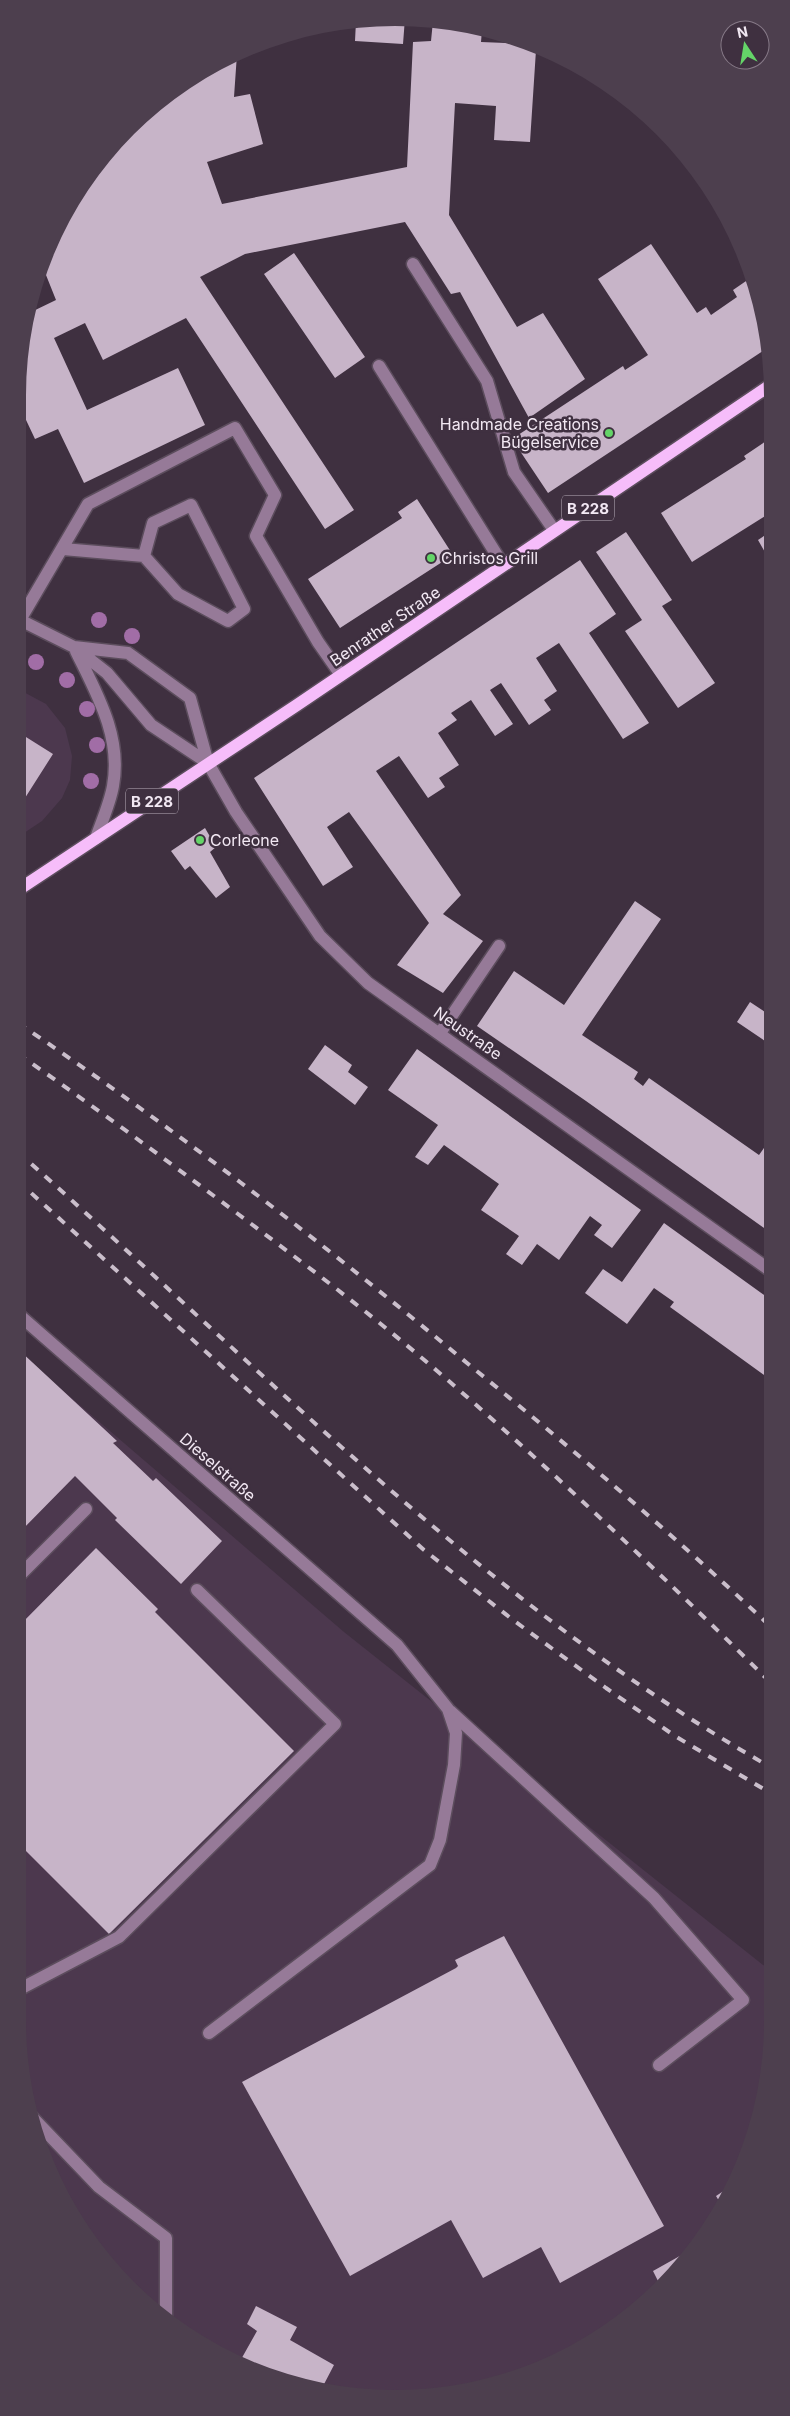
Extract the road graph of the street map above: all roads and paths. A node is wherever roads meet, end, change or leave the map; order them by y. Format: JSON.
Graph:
{"nodes":[{"id":1,"x":412,"y":264,"type":"dead end"},
{"id":2,"x":379,"y":366,"type":"dead end"},
{"id":3,"x":764,"y":390,"type":"edge"},
{"id":4,"x":554,"y":530,"type":"junction"},
{"id":5,"x":63,"y":549,"type":"junction"},
{"id":6,"x":144,"y":556,"type":"junction"},
{"id":7,"x":503,"y":565,"type":"junction"},
{"id":8,"x":26,"y":608,"type":"edge"},
{"id":9,"x":26,"y":623,"type":"edge"},
{"id":10,"x":74,"y":647,"type":"junction"},
{"id":11,"x":341,"y":675,"type":"junction"},
{"id":12,"x":208,"y":763,"type":"junction"},
{"id":13,"x":96,"y":838,"type":"junction"},
{"id":14,"x":26,"y":885,"type":"edge"},
{"id":15,"x":499,"y":946,"type":"dead end"},
{"id":16,"x":440,"y":1033,"type":"junction"},
{"id":17,"x":764,"y":1266,"type":"edge"},
{"id":18,"x":26,"y":1321,"type":"edge"},
{"id":19,"x":86,"y":1509,"type":"dead end"},
{"id":20,"x":26,"y":1569,"type":"edge"},
{"id":21,"x":197,"y":1590,"type":"dead end"},
{"id":22,"x":448,"y":1709,"type":"junction"},
{"id":23,"x":26,"y":1986,"type":"edge"},
{"id":24,"x":209,"y":2033,"type":"dead end"},
{"id":25,"x":659,"y":2065,"type":"dead end"},
{"id":26,"x":42,"y":2128,"type":"edge"},
{"id":27,"x":166,"y":2310,"type":"edge"}],
"edges":[{"from":1,"to":4,"type":"street"},
{"from":2,"to":7,"type":"street"},
{"from":3,"to":4,"type":"main road","name":"Benrather Straße","number":"B 228"},
{"from":4,"to":7,"type":"main road","name":"Benrather Straße","number":"B 228"},
{"from":5,"to":6,"type":"street"},
{"from":5,"to":8,"type":"street"},
{"from":5,"to":11,"type":"street"},
{"from":6,"to":6,"type":"street"},
{"from":7,"to":11,"type":"main road","name":"Benrather Straße","number":"B 228"},
{"from":9,"to":10,"type":"street"},
{"from":10,"to":12,"type":"street"},
{"from":10,"to":12,"type":"street"},
{"from":10,"to":13,"type":"street"},
{"from":11,"to":12,"type":"main road","name":"Benrather Straße","number":"B 228"},
{"from":12,"to":13,"type":"main road","name":"Benrather Straße","number":"B 228"},
{"from":12,"to":16,"type":"street","name":"Neustraße"},
{"from":13,"to":14,"type":"main road","name":"Benrather Straße","number":"B 228"},
{"from":15,"to":16,"type":"street"},
{"from":16,"to":17,"type":"street","name":"Neustraße"},
{"from":18,"to":22,"type":"street","name":"Dieselstraße"},
{"from":19,"to":20,"type":"street"},
{"from":21,"to":23,"type":"street"},
{"from":22,"to":24,"type":"street"},
{"from":22,"to":25,"type":"street"},
{"from":26,"to":27,"type":"street"}]}
